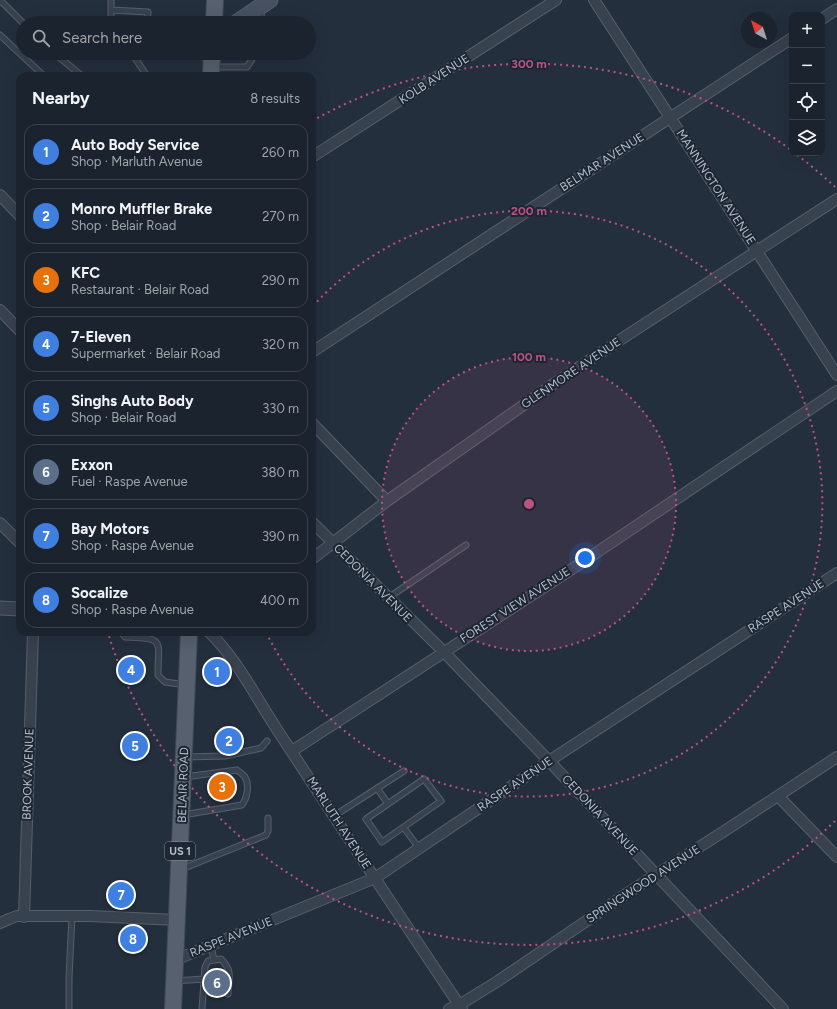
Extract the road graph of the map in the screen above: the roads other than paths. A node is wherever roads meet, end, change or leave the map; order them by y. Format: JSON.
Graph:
{"nodes":[{"id":1,"x":111,"y":0,"type":"edge"},
{"id":2,"x":215,"y":0,"type":"edge"},
{"id":3,"x":556,"y":0,"type":"edge"},
{"id":4,"x":594,"y":0,"type":"edge"},
{"id":5,"x":0,"y":2,"type":"edge"},
{"id":6,"x":264,"y":4,"type":"edge"},
{"id":7,"x":837,"y":9,"type":"edge"},
{"id":8,"x":111,"y":10,"type":"junction"},
{"id":9,"x":16,"y":16,"type":"edge"},
{"id":10,"x":111,"y":16,"type":"edge"},
{"id":11,"x":148,"y":16,"type":"edge"},
{"id":12,"x":214,"y":16,"type":"edge"},
{"id":13,"x":246,"y":16,"type":"edge"},
{"id":14,"x":263,"y":16,"type":"edge"},
{"id":15,"x":825,"y":17,"type":"edge"},
{"id":16,"x":0,"y":35,"type":"edge"},
{"id":17,"x":789,"y":40,"type":"edge"},
{"id":18,"x":16,"y":50,"type":"edge"},
{"id":19,"x":27,"y":60,"type":"edge"},
{"id":20,"x":63,"y":60,"type":"edge"},
{"id":21,"x":136,"y":60,"type":"edge"},
{"id":22,"x":252,"y":60,"type":"edge"},
{"id":23,"x":212,"y":65,"type":"edge"},
{"id":24,"x":40,"y":72,"type":"edge"},
{"id":25,"x":77,"y":72,"type":"edge"},
{"id":26,"x":144,"y":72,"type":"edge"},
{"id":27,"x":671,"y":117,"type":"junction"},
{"id":28,"x":316,"y":154,"type":"edge"},
{"id":29,"x":0,"y":195,"type":"edge"},
{"id":30,"x":837,"y":199,"type":"edge"},
{"id":31,"x":16,"y":212,"type":"edge"},
{"id":32,"x":757,"y":251,"type":"junction"},
{"id":33,"x":0,"y":310,"type":"edge"},
{"id":34,"x":16,"y":327,"type":"edge"},
{"id":35,"x":316,"y":349,"type":"edge"},
{"id":36,"x":837,"y":376,"type":"edge"},
{"id":37,"x":837,"y":391,"type":"edge"},
{"id":38,"x":316,"y":427,"type":"edge"},
{"id":39,"x":388,"y":501,"type":"junction"},
{"id":40,"x":0,"y":523,"type":"edge"},
{"id":41,"x":316,"y":526,"type":"edge"},
{"id":42,"x":16,"y":539,"type":"edge"},
{"id":43,"x":332,"y":543,"type":"junction"},
{"id":44,"x":466,"y":545,"type":"dead end"},
{"id":45,"x":316,"y":556,"type":"edge"},
{"id":46,"x":837,"y":573,"type":"edge"},
{"id":47,"x":388,"y":598,"type":"junction"},
{"id":48,"x":0,"y":608,"type":"edge"},
{"id":49,"x":16,"y":609,"type":"edge"},
{"id":50,"x":33,"y":636,"type":"edge"},
{"id":51,"x":125,"y":636,"type":"edge"},
{"id":52,"x":188,"y":636,"type":"edge"},
{"id":53,"x":215,"y":636,"type":"edge"},
{"id":54,"x":444,"y":652,"type":"junction"},
{"id":55,"x":187,"y":685,"type":"junction"},
{"id":56,"x":267,"y":741,"type":"dead end"},
{"id":57,"x":292,"y":751,"type":"junction"},
{"id":58,"x":184,"y":757,"type":"junction"},
{"id":59,"x":837,"y":757,"type":"edge"},
{"id":60,"x":549,"y":761,"type":"junction"},
{"id":61,"x":404,"y":771,"type":"dead end"},
{"id":62,"x":183,"y":777,"type":"junction"},
{"id":63,"x":377,"y":788,"type":"junction"},
{"id":64,"x":778,"y":796,"type":"junction"},
{"id":65,"x":388,"y":804,"type":"junction"},
{"id":66,"x":182,"y":815,"type":"junction"},
{"id":67,"x":334,"y":816,"type":"junction"},
{"id":68,"x":268,"y":818,"type":"dead end"},
{"id":69,"x":404,"y":828,"type":"junction"},
{"id":70,"x":419,"y":848,"type":"junction"},
{"id":71,"x":837,"y":857,"type":"edge"},
{"id":72,"x":179,"y":870,"type":"junction"},
{"id":73,"x":656,"y":875,"type":"junction"},
{"id":74,"x":375,"y":878,"type":"junction"},
{"id":75,"x":72,"y":916,"type":"junction"},
{"id":76,"x":24,"y":917,"type":"junction"},
{"id":77,"x":177,"y":920,"type":"junction"},
{"id":78,"x":0,"y":923,"type":"edge"},
{"id":79,"x":211,"y":946,"type":"junction"},
{"id":80,"x":175,"y":960,"type":"junction"},
{"id":81,"x":214,"y":960,"type":"junction"},
{"id":82,"x":204,"y":979,"type":"junction"},
{"id":83,"x":174,"y":981,"type":"junction"},
{"id":84,"x":228,"y":994,"type":"dead end"},
{"id":85,"x":461,"y":1007,"type":"edge"},
{"id":86,"x":69,"y":1009,"type":"edge"},
{"id":87,"x":173,"y":1009,"type":"edge"},
{"id":88,"x":202,"y":1009,"type":"edge"},
{"id":89,"x":449,"y":1009,"type":"edge"},
{"id":90,"x":783,"y":1009,"type":"edge"}],
"edges":[{"from":1,"to":8,"type":"lane"},
{"from":2,"to":12,"type":"main road"},
{"from":3,"to":28,"type":"street","name":"KOLB AVENUE"},
{"from":4,"to":27,"type":"street","name":"MANNINGTON AVENUE"},
{"from":5,"to":9,"type":"lane"},
{"from":6,"to":13,"type":"main road"},
{"from":6,"to":14,"type":"lane"},
{"from":7,"to":15,"type":"street"},
{"from":8,"to":10,"type":"lane"},
{"from":8,"to":11,"type":"lane"},
{"from":16,"to":18,"type":"lane"},
{"from":17,"to":27,"type":"street","name":"BELMAR AVENUE"},
{"from":19,"to":24,"type":"lane"},
{"from":20,"to":25,"type":"lane"},
{"from":21,"to":26,"type":"lane"},
{"from":22,"to":23,"type":"lane"},
{"from":27,"to":32,"type":"street","name":"MANNINGTON AVENUE"},
{"from":27,"to":35,"type":"street","name":"BELMAR AVENUE"},
{"from":29,"to":31,"type":"street"},
{"from":30,"to":32,"type":"street","name":"GLENMORE AVENUE"},
{"from":32,"to":36,"type":"street","name":"MANNINGTON AVENUE"},
{"from":32,"to":39,"type":"street","name":"GLENMORE AVENUE"},
{"from":33,"to":34,"type":"street"},
{"from":37,"to":54,"type":"street","name":"FOREST VIEW AVENUE"},
{"from":38,"to":39,"type":"street"},
{"from":39,"to":43,"type":"street","name":"GLENMORE AVENUE"},
{"from":40,"to":42,"type":"street"},
{"from":41,"to":43,"type":"street","name":"CEDONIA AVENUE"},
{"from":43,"to":45,"type":"street","name":"GLENMORE AVENUE"},
{"from":43,"to":47,"type":"street","name":"CEDONIA AVENUE"},
{"from":44,"to":47,"type":"lane"},
{"from":46,"to":60,"type":"street","name":"RASPE AVENUE"},
{"from":47,"to":54,"type":"street","name":"CEDONIA AVENUE"},
{"from":48,"to":49,"type":"street"},
{"from":50,"to":76,"type":"street","name":"BROOK AVENUE"},
{"from":51,"to":55,"type":"lane"},
{"from":52,"to":55,"type":"main road","name":"BELAIR ROAD","number":"US 1"},
{"from":53,"to":57,"type":"street","name":"MARLUTH AVENUE"},
{"from":54,"to":57,"type":"street","name":"FOREST VIEW AVENUE"},
{"from":54,"to":60,"type":"street","name":"CEDONIA AVENUE"},
{"from":55,"to":58,"type":"main road","name":"BELAIR ROAD","number":"US 1"},
{"from":56,"to":58,"type":"lane"},
{"from":57,"to":67,"type":"street","name":"MARLUTH AVENUE"},
{"from":58,"to":62,"type":"main road","name":"BELAIR ROAD","number":"US 1"},
{"from":59,"to":64,"type":"street","name":"SPRINGWOOD AVENUE"},
{"from":60,"to":70,"type":"street","name":"RASPE AVENUE"},
{"from":60,"to":73,"type":"street","name":"CEDONIA AVENUE"},
{"from":61,"to":63,"type":"lane"},
{"from":62,"to":66,"type":"main road","name":"BELAIR ROAD","number":"US 1"},
{"from":62,"to":66,"type":"lane"},
{"from":63,"to":65,"type":"lane"},
{"from":63,"to":67,"type":"lane"},
{"from":64,"to":71,"type":"street"},
{"from":64,"to":73,"type":"street","name":"SPRINGWOOD AVENUE"},
{"from":65,"to":69,"type":"lane"},
{"from":65,"to":69,"type":"lane"},
{"from":66,"to":72,"type":"main road","name":"BELAIR ROAD","number":"US 1"},
{"from":67,"to":74,"type":"street","name":"MARLUTH AVENUE"},
{"from":68,"to":72,"type":"lane"},
{"from":69,"to":70,"type":"lane"},
{"from":70,"to":74,"type":"street","name":"RASPE AVENUE"},
{"from":72,"to":77,"type":"main road","name":"BELAIR ROAD","number":"US 1"},
{"from":73,"to":85,"type":"street","name":"SPRINGWOOD AVENUE"},
{"from":73,"to":90,"type":"street","name":"CEDONIA AVENUE"},
{"from":74,"to":79,"type":"street","name":"RASPE AVENUE"},
{"from":74,"to":85,"type":"street","name":"MARLUTH AVENUE"},
{"from":75,"to":76,"type":"street"},
{"from":75,"to":77,"type":"street"},
{"from":75,"to":86,"type":"lane"},
{"from":76,"to":78,"type":"street"},
{"from":77,"to":80,"type":"main road","name":"BELAIR ROAD","number":"US 1"},
{"from":79,"to":80,"type":"street","name":"RASPE AVENUE"},
{"from":79,"to":81,"type":"lane"},
{"from":80,"to":83,"type":"main road","name":"BELAIR ROAD","number":"US 1"},
{"from":81,"to":82,"type":"lane"},
{"from":81,"to":84,"type":"lane"},
{"from":82,"to":83,"type":"lane"},
{"from":82,"to":88,"type":"lane"},
{"from":83,"to":87,"type":"main road","name":"BELAIR ROAD","number":"US 1"},
{"from":85,"to":89,"type":"street","name":"SPRINGWOOD AVENUE"}]}
